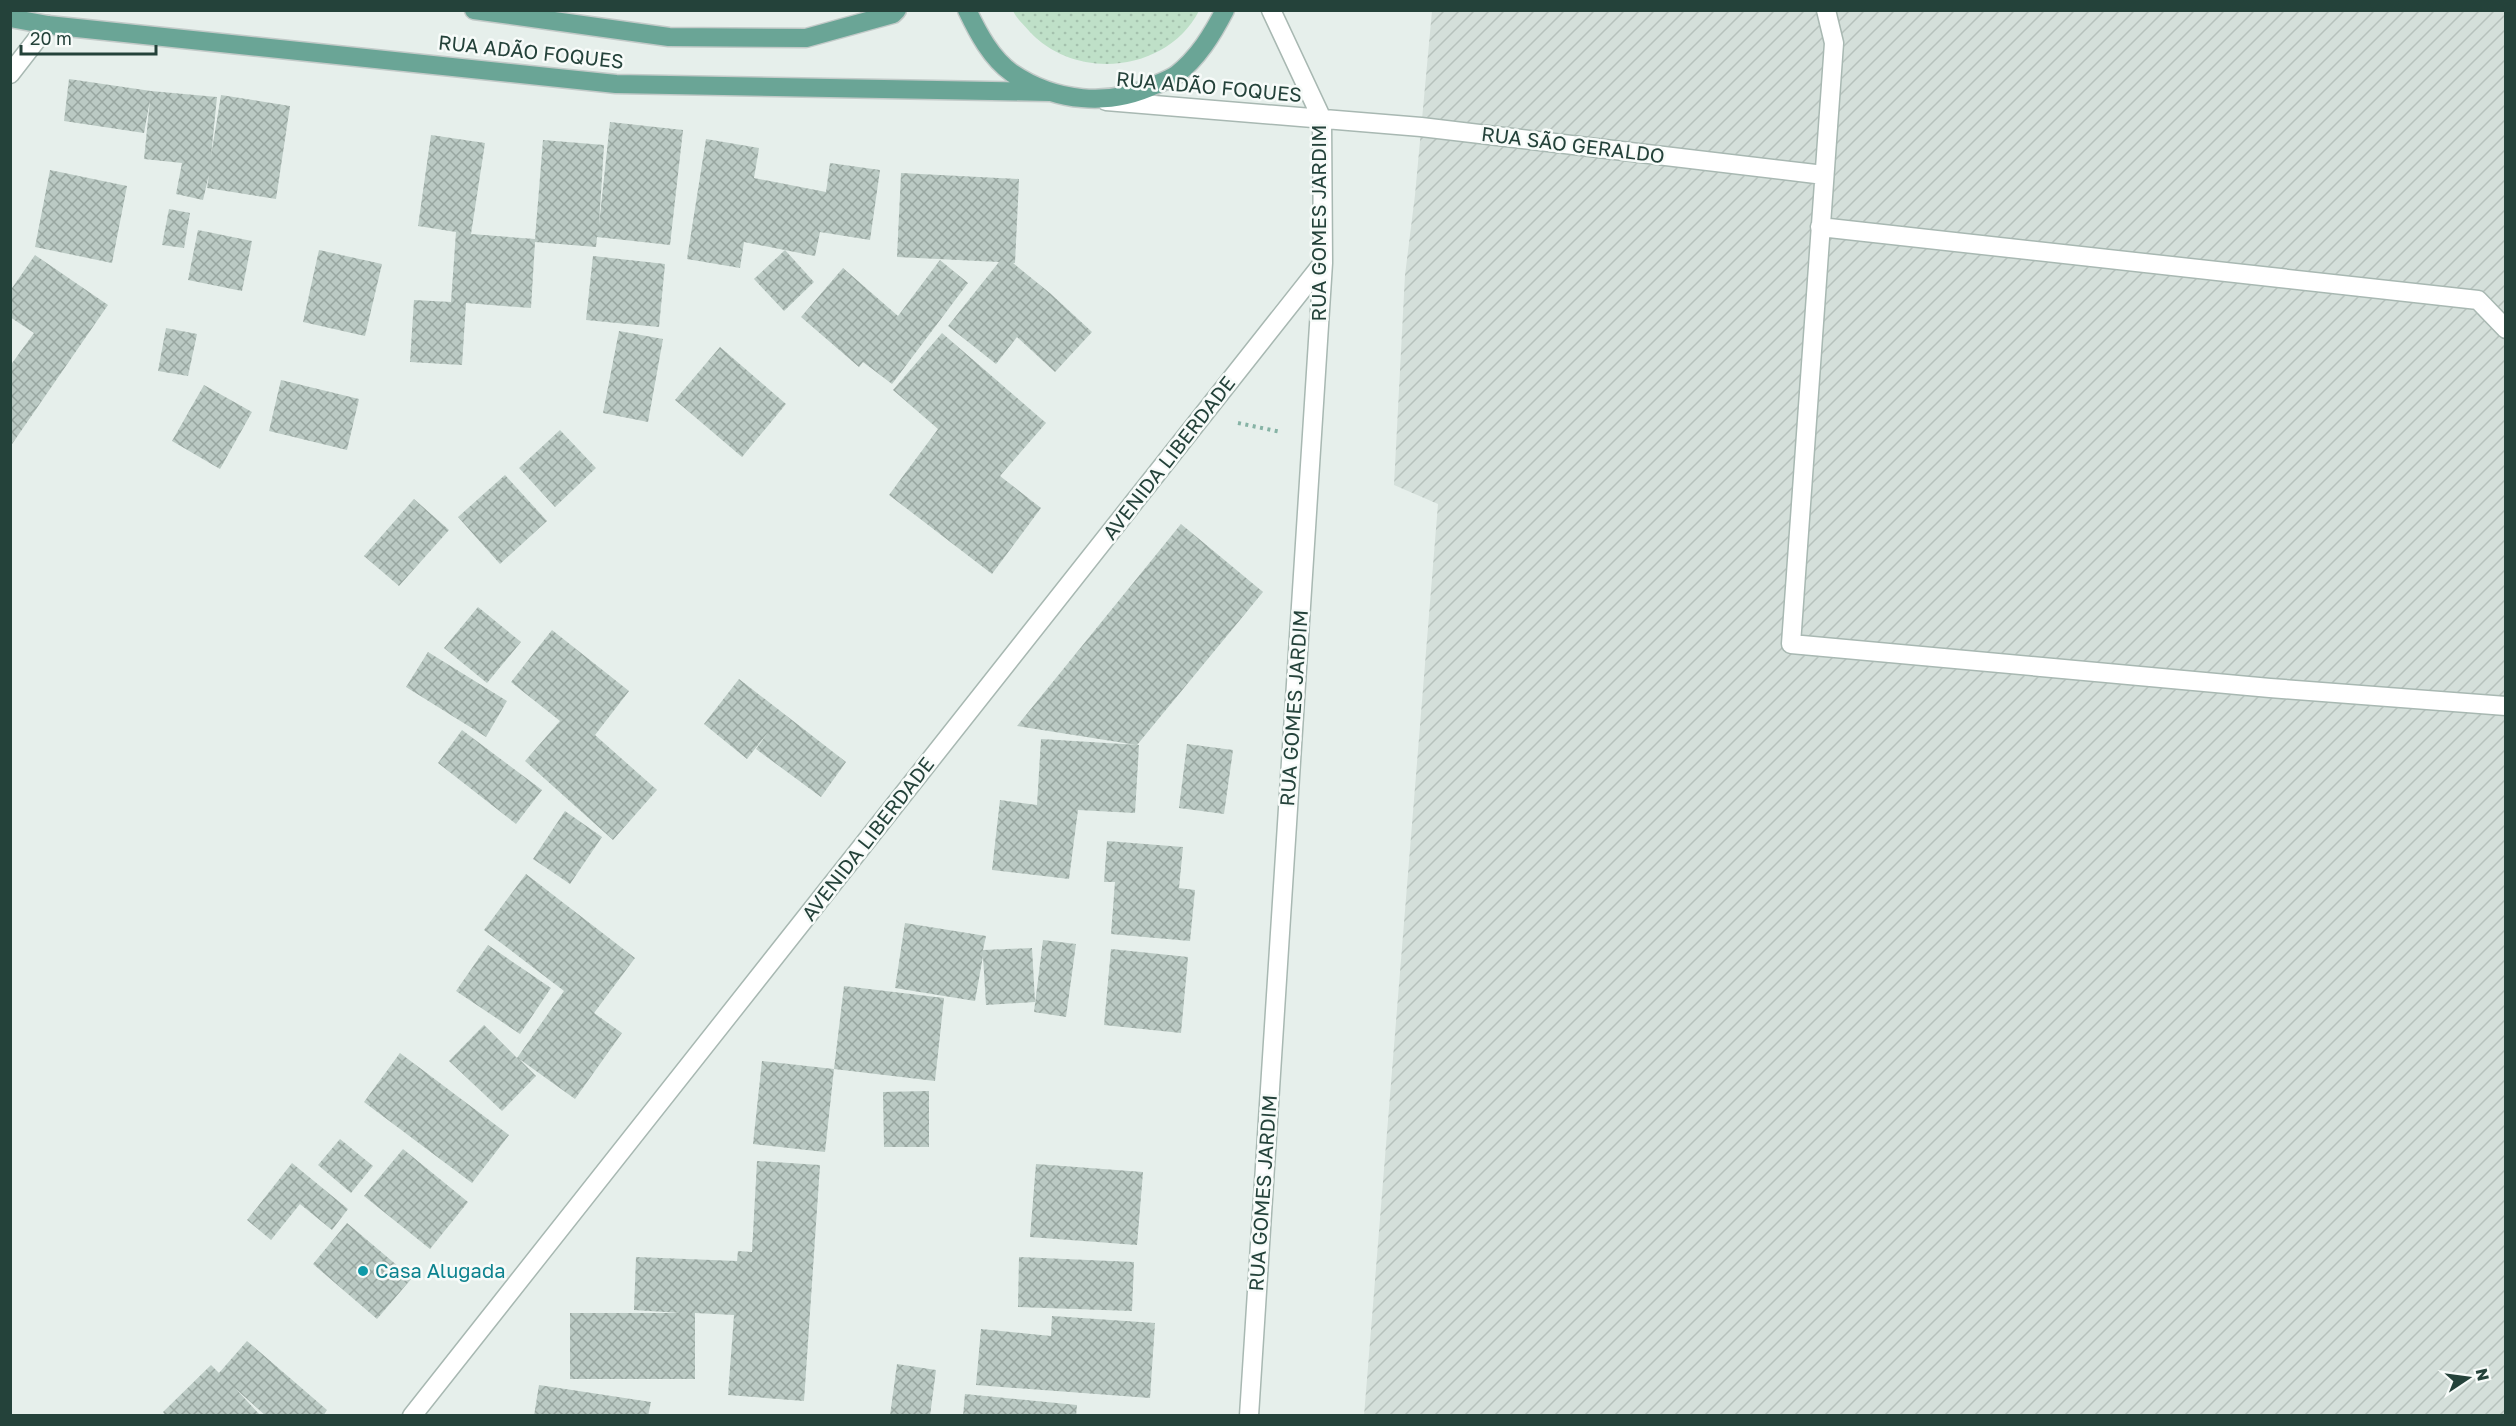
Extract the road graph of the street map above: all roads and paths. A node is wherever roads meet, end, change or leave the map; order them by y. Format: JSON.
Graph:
{"nodes":[{"id":1,"x":474,"y":10,"type":"edge"},
{"id":2,"x":897,"y":10,"type":"edge"},
{"id":3,"x":967,"y":10,"type":"edge"},
{"id":4,"x":1225,"y":10,"type":"edge"},
{"id":5,"x":1271,"y":10,"type":"edge"},
{"id":6,"x":1826,"y":10,"type":"edge"},
{"id":7,"x":10,"y":18,"type":"edge"},
{"id":8,"x":48,"y":25,"type":"junction"},
{"id":9,"x":10,"y":74,"type":"edge"},
{"id":10,"x":1050,"y":93,"type":"junction"},
{"id":11,"x":1093,"y":100,"type":"junction"},
{"id":12,"x":1322,"y":119,"type":"junction"},
{"id":13,"x":1824,"y":175,"type":"junction"},
{"id":14,"x":1821,"y":227,"type":"junction"},
{"id":15,"x":1323,"y":262,"type":"junction"},
{"id":16,"x":2505,"y":329,"type":"edge"},
{"id":17,"x":1202,"y":416,"type":"junction"},
{"id":18,"x":1312,"y":438,"type":"junction"},
{"id":19,"x":2505,"y":706,"type":"edge"},
{"id":20,"x":412,"y":1416,"type":"edge"},
{"id":21,"x":1249,"y":1416,"type":"edge"}],
"edges":[{"from":1,"to":2,"type":"main road","name":"RUA ADÃO FOQUES"},
{"from":3,"to":10,"type":"main road"},
{"from":4,"to":11,"type":"main road"},
{"from":5,"to":12,"type":"street","name":"RUA GOMES JARDIM"},
{"from":6,"to":13,"type":"street"},
{"from":7,"to":8,"type":"main road","name":"RUA ADÃO FOQUES"},
{"from":8,"to":9,"type":"street"},
{"from":8,"to":10,"type":"main road","name":"RUA ADÃO FOQUES"},
{"from":10,"to":11,"type":"main road"},
{"from":11,"to":12,"type":"street","name":"RUA ADÃO FOQUES"},
{"from":12,"to":13,"type":"street","name":"RUA SÃO GERALDO"},
{"from":12,"to":15,"type":"street","name":"RUA GOMES JARDIM"},
{"from":13,"to":14,"type":"street"},
{"from":14,"to":16,"type":"street"},
{"from":14,"to":19,"type":"street"},
{"from":15,"to":17,"type":"street","name":"AVENIDA LIBERDADE"},
{"from":15,"to":18,"type":"street","name":"RUA GOMES JARDIM"},
{"from":17,"to":18,"type":"path"},
{"from":17,"to":20,"type":"street","name":"AVENIDA LIBERDADE"},
{"from":18,"to":21,"type":"street","name":"RUA GOMES JARDIM"}]}
